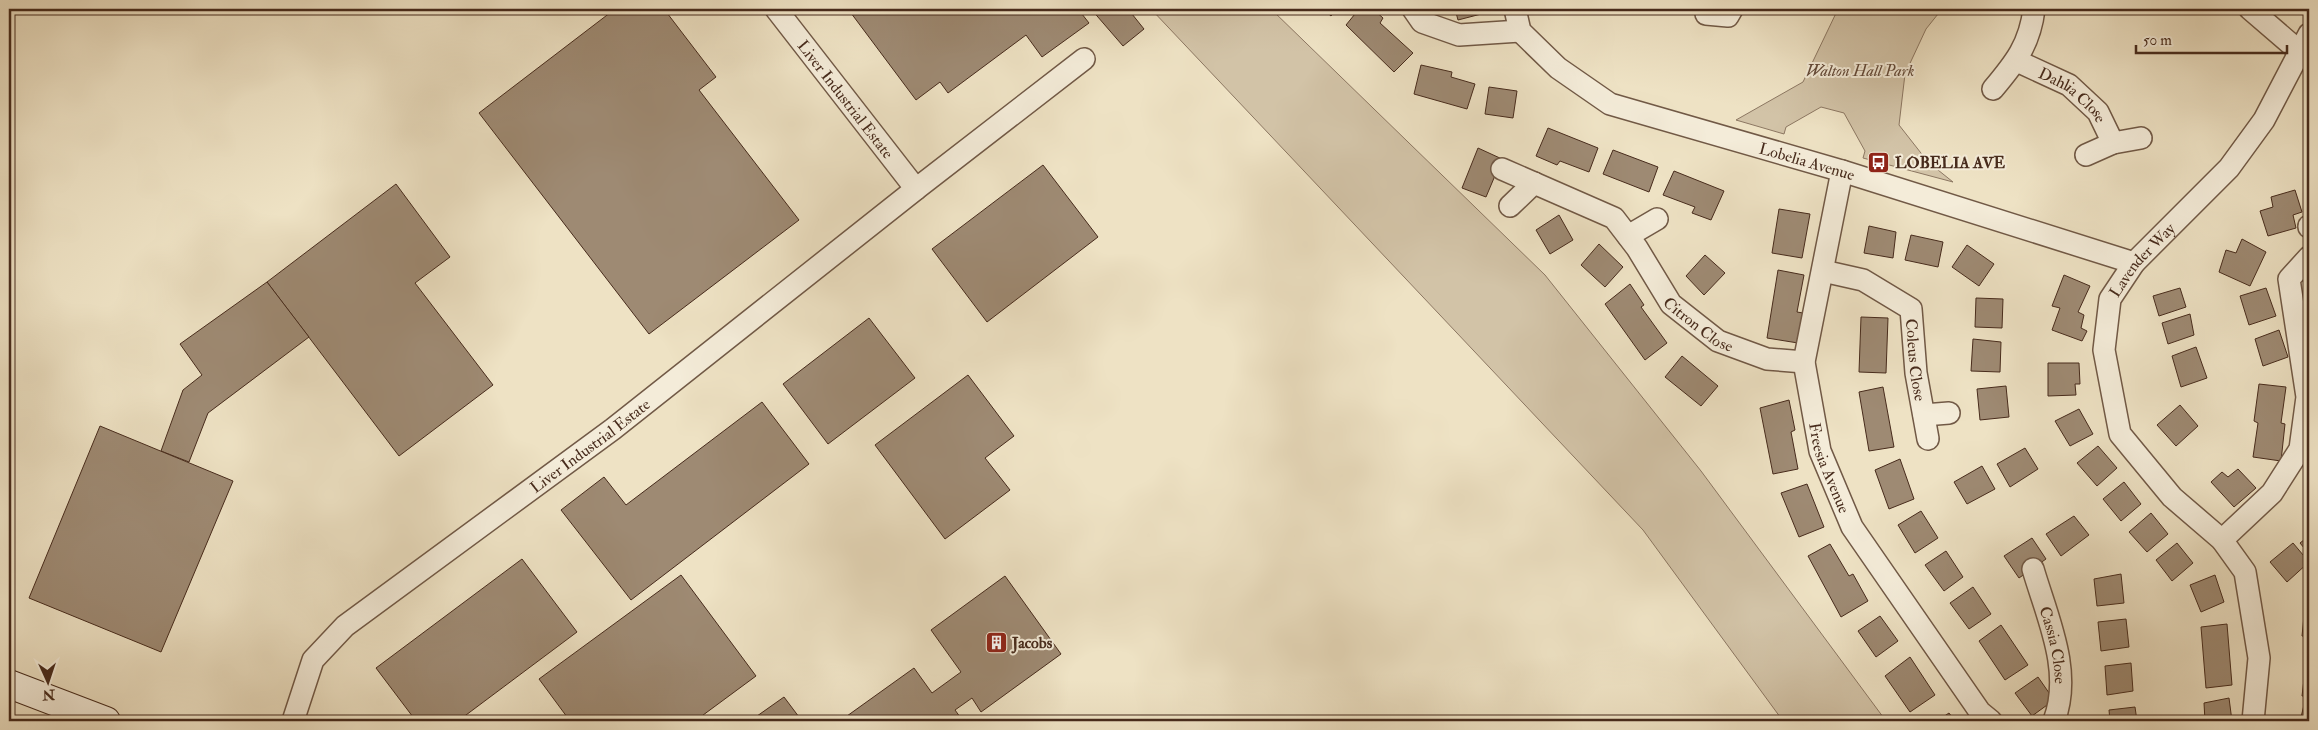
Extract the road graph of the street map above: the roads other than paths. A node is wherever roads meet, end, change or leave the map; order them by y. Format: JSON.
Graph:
{"nodes":[{"id":1,"x":776,"y":9,"type":"edge"},
{"id":2,"x":1413,"y":9,"type":"edge"},
{"id":3,"x":1515,"y":9,"type":"edge"},
{"id":4,"x":1732,"y":9,"type":"edge"},
{"id":5,"x":2034,"y":9,"type":"edge"},
{"id":6,"x":2250,"y":9,"type":"edge"},
{"id":7,"x":1706,"y":14,"type":"dead end"},
{"id":8,"x":1520,"y":31,"type":"junction"},
{"id":9,"x":2304,"y":43,"type":"edge"},
{"id":10,"x":1084,"y":59,"type":"dead end"},
{"id":11,"x":2017,"y":61,"type":"junction"},
{"id":12,"x":1993,"y":89,"type":"dead end"},
{"id":13,"x":2141,"y":138,"type":"dead end"},
{"id":14,"x":2113,"y":143,"type":"junction"},
{"id":15,"x":2086,"y":155,"type":"dead end"},
{"id":16,"x":1502,"y":169,"type":"dead end"},
{"id":17,"x":1842,"y":172,"type":"junction"},
{"id":18,"x":1534,"y":183,"type":"junction"},
{"id":19,"x":916,"y":189,"type":"junction"},
{"id":20,"x":1510,"y":206,"type":"dead end"},
{"id":21,"x":1656,"y":219,"type":"dead end"},
{"id":22,"x":1628,"y":236,"type":"junction"},
{"id":23,"x":2309,"y":257,"type":"edge"},
{"id":24,"x":2134,"y":263,"type":"junction"},
{"id":25,"x":1823,"y":271,"type":"junction"},
{"id":26,"x":1804,"y":362,"type":"junction"},
{"id":27,"x":1949,"y":413,"type":"dead end"},
{"id":28,"x":1924,"y":415,"type":"junction"},
{"id":29,"x":1928,"y":438,"type":"dead end"},
{"id":30,"x":2222,"y":540,"type":"junction"},
{"id":31,"x":2033,"y":569,"type":"dead end"},
{"id":32,"x":9,"y":684,"type":"edge"},
{"id":33,"x":106,"y":721,"type":"edge"},
{"id":34,"x":293,"y":721,"type":"edge"},
{"id":35,"x":1991,"y":721,"type":"edge"},
{"id":36,"x":2054,"y":721,"type":"edge"},
{"id":37,"x":2253,"y":721,"type":"edge"}],
"edges":[{"from":1,"to":19,"type":"street","name":"Liver Industrial Estate"},
{"from":2,"to":8,"type":"street"},
{"from":3,"to":8,"type":"street"},
{"from":4,"to":7,"type":"street"},
{"from":5,"to":11,"type":"street"},
{"from":6,"to":9,"type":"street"},
{"from":8,"to":17,"type":"street","name":"Lobelia Avenue"},
{"from":9,"to":24,"type":"street","name":"Lavender Way"},
{"from":10,"to":19,"type":"street","name":"Liver Industrial Estate"},
{"from":11,"to":12,"type":"street"},
{"from":11,"to":14,"type":"street","name":"Dahlia Close"},
{"from":13,"to":14,"type":"street","name":"Dahlia Close"},
{"from":14,"to":15,"type":"street","name":"Dahlia Close"},
{"from":16,"to":18,"type":"street","name":"Citron Close"},
{"from":17,"to":24,"type":"street","name":"Lobelia Avenue"},
{"from":17,"to":25,"type":"street","name":"Freesia Avenue"},
{"from":18,"to":20,"type":"street"},
{"from":18,"to":22,"type":"street","name":"Citron Close"},
{"from":19,"to":34,"type":"street","name":"Liver Industrial Estate"},
{"from":21,"to":22,"type":"street"},
{"from":22,"to":26,"type":"street","name":"Citron Close"},
{"from":23,"to":30,"type":"street"},
{"from":24,"to":30,"type":"street","name":"Lavender Way"},
{"from":25,"to":26,"type":"street","name":"Freesia Avenue"},
{"from":25,"to":28,"type":"street","name":"Coleus Close"},
{"from":26,"to":35,"type":"street","name":"Freesia Avenue"},
{"from":27,"to":28,"type":"street","name":"Coleus Close"},
{"from":28,"to":29,"type":"street","name":"Coleus Close"},
{"from":30,"to":37,"type":"street","name":"Lavender Way"},
{"from":31,"to":36,"type":"street","name":"Cassia Close"},
{"from":32,"to":33,"type":"main road"}]}
